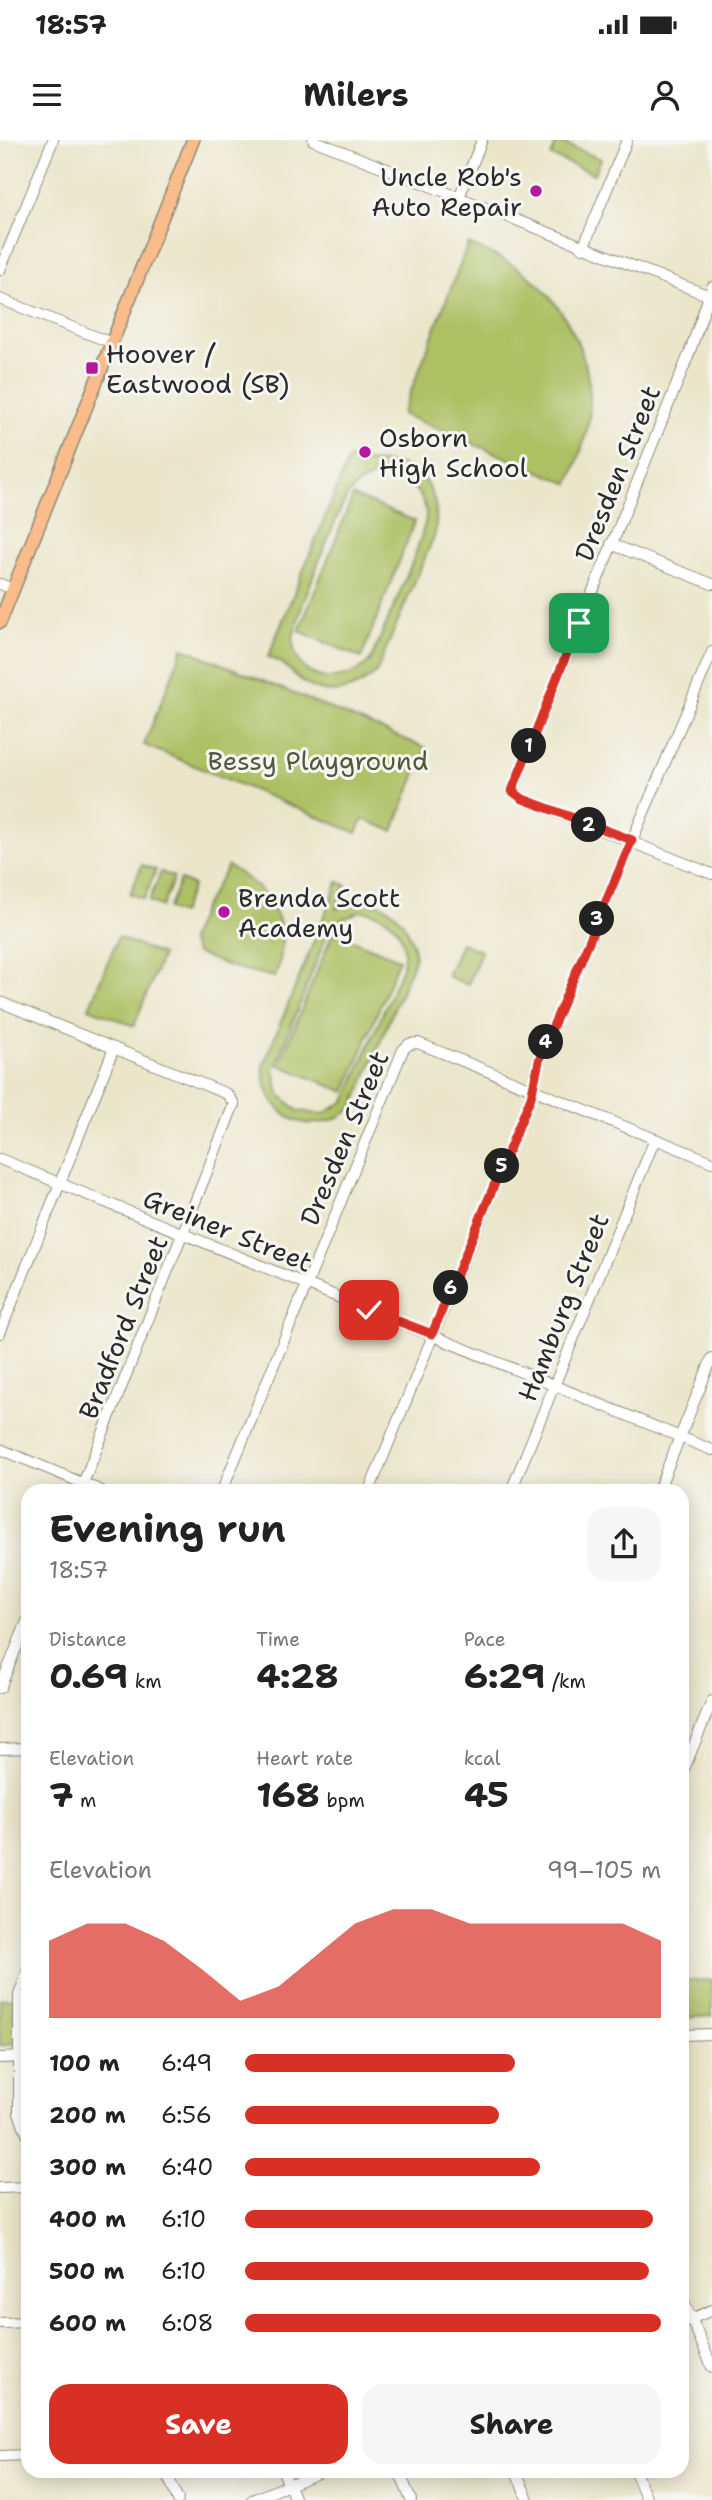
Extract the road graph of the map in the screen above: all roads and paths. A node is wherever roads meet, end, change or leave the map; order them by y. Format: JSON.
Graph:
{"nodes":[{"id":1,"x":53,"y":140,"type":"edge"},
{"id":2,"x":192,"y":140,"type":"edge"},
{"id":3,"x":313,"y":140,"type":"edge"},
{"id":4,"x":482,"y":140,"type":"edge"},
{"id":5,"x":627,"y":140,"type":"edge"},
{"id":6,"x":336,"y":144,"type":"edge"},
{"id":7,"x":458,"y":200,"type":"junction"},
{"id":8,"x":583,"y":248,"type":"junction"},
{"id":9,"x":0,"y":270,"type":"edge"},
{"id":10,"x":711,"y":293,"type":"edge"},
{"id":11,"x":0,"y":299,"type":"edge"},
{"id":12,"x":112,"y":343,"type":"junction"},
{"id":13,"x":611,"y":544,"type":"junction"},
{"id":14,"x":0,"y":584,"type":"edge"},
{"id":15,"x":712,"y":584,"type":"edge"},
{"id":16,"x":13,"y":589,"type":"junction"},
{"id":17,"x":0,"y":622,"type":"edge"},
{"id":18,"x":712,"y":652,"type":"edge"},
{"id":19,"x":632,"y":840,"type":"junction"},
{"id":20,"x":712,"y":874,"type":"edge"},
{"id":21,"x":0,"y":1002,"type":"edge"},
{"id":22,"x":114,"y":1048,"type":"junction"},
{"id":23,"x":531,"y":1088,"type":"junction"},
{"id":24,"x":655,"y":1139,"type":"junction"},
{"id":25,"x":0,"y":1159,"type":"edge"},
{"id":26,"x":712,"y":1162,"type":"edge"},
{"id":27,"x":61,"y":1184,"type":"junction"},
{"id":28,"x":182,"y":1234,"type":"junction"},
{"id":29,"x":306,"y":1284,"type":"junction"},
{"id":30,"x":0,"y":1334,"type":"edge"},
{"id":31,"x":432,"y":1334,"type":"junction"},
{"id":32,"x":712,"y":1358,"type":"edge"},
{"id":33,"x":554,"y":1386,"type":"junction"},
{"id":34,"x":680,"y":1437,"type":"junction"},
{"id":35,"x":0,"y":1449,"type":"edge"},
{"id":36,"x":712,"y":1450,"type":"edge"},
{"id":37,"x":76,"y":1484,"type":"edge"},
{"id":38,"x":83,"y":1484,"type":"edge"},
{"id":39,"x":225,"y":1484,"type":"edge"},
{"id":40,"x":372,"y":1484,"type":"edge"},
{"id":41,"x":514,"y":1484,"type":"edge"},
{"id":42,"x":661,"y":1484,"type":"edge"},
{"id":43,"x":21,"y":1636,"type":"edge"},
{"id":44,"x":0,"y":1688,"type":"edge"},
{"id":45,"x":712,"y":1701,"type":"edge"},
{"id":46,"x":21,"y":1748,"type":"edge"},
{"id":47,"x":0,"y":1749,"type":"edge"},
{"id":48,"x":689,"y":1757,"type":"edge"},
{"id":49,"x":21,"y":1989,"type":"edge"},
{"id":50,"x":21,"y":2020,"type":"edge"},
{"id":51,"x":712,"y":2034,"type":"edge"},
{"id":52,"x":689,"y":2035,"type":"edge"},
{"id":53,"x":21,"y":2057,"type":"edge"},
{"id":54,"x":0,"y":2058,"type":"edge"},
{"id":55,"x":21,"y":2091,"type":"edge"},
{"id":56,"x":21,"y":2118,"type":"edge"},
{"id":57,"x":0,"y":2188,"type":"edge"},
{"id":58,"x":21,"y":2188,"type":"edge"},
{"id":59,"x":712,"y":2310,"type":"edge"},
{"id":60,"x":689,"y":2320,"type":"edge"},
{"id":61,"x":21,"y":2322,"type":"edge"},
{"id":62,"x":0,"y":2323,"type":"edge"},
{"id":63,"x":689,"y":2325,"type":"edge"},
{"id":64,"x":712,"y":2367,"type":"edge"},
{"id":65,"x":21,"y":2455,"type":"edge"},
{"id":66,"x":0,"y":2456,"type":"edge"},
{"id":67,"x":169,"y":2478,"type":"edge"},
{"id":68,"x":286,"y":2478,"type":"edge"},
{"id":69,"x":306,"y":2478,"type":"edge"},
{"id":70,"x":402,"y":2478,"type":"edge"},
{"id":71,"x":519,"y":2478,"type":"edge"},
{"id":72,"x":638,"y":2478,"type":"edge"},
{"id":73,"x":289,"y":2485,"type":"junction"},
{"id":74,"x":178,"y":2500,"type":"edge"},
{"id":75,"x":252,"y":2500,"type":"edge"},
{"id":76,"x":295,"y":2500,"type":"edge"},
{"id":77,"x":411,"y":2500,"type":"edge"},
{"id":78,"x":528,"y":2500,"type":"edge"},
{"id":79,"x":647,"y":2500,"type":"edge"}],
"edges":[{"from":1,"to":9,"type":"street"},
{"from":2,"to":12,"type":"main road"},
{"from":3,"to":6,"type":"street"},
{"from":4,"to":7,"type":"street"},
{"from":5,"to":8,"type":"street"},
{"from":6,"to":7,"type":"street"},
{"from":7,"to":8,"type":"street"},
{"from":8,"to":10,"type":"street"},
{"from":10,"to":13,"type":"street","name":"Dresden Street"},
{"from":11,"to":12,"type":"street"},
{"from":12,"to":16,"type":"main road"},
{"from":13,"to":15,"type":"street"},
{"from":13,"to":19,"type":"street","name":"Dresden Street"},
{"from":14,"to":16,"type":"street"},
{"from":16,"to":17,"type":"main road"},
{"from":18,"to":19,"type":"street"},
{"from":19,"to":20,"type":"street"},
{"from":19,"to":23,"type":"street"},
{"from":21,"to":22,"type":"street"},
{"from":22,"to":27,"type":"street"},
{"from":22,"to":28,"type":"street","name":"Bradford Street"},
{"from":23,"to":24,"type":"street"},
{"from":23,"to":29,"type":"street","name":"Dresden Street"},
{"from":23,"to":31,"type":"street"},
{"from":24,"to":26,"type":"street"},
{"from":24,"to":33,"type":"street","name":"Hamburg Street"},
{"from":25,"to":27,"type":"street","name":"Greiner Street"},
{"from":27,"to":28,"type":"street","name":"Greiner Street"},
{"from":27,"to":30,"type":"street"},
{"from":28,"to":29,"type":"street","name":"Greiner Street"},
{"from":28,"to":38,"type":"street","name":"Bradford Street"},
{"from":29,"to":31,"type":"street","name":"Greiner Street"},
{"from":29,"to":39,"type":"street","name":"Dresden Street"},
{"from":31,"to":33,"type":"street","name":"Greiner Street"},
{"from":31,"to":40,"type":"street"},
{"from":32,"to":34,"type":"street"},
{"from":33,"to":34,"type":"street","name":"Greiner Street"},
{"from":33,"to":41,"type":"street","name":"Hamburg Street"},
{"from":34,"to":36,"type":"street","name":"Greiner Street"},
{"from":34,"to":42,"type":"street"},
{"from":35,"to":37,"type":"street"},
{"from":43,"to":44,"type":"street"},
{"from":45,"to":48,"type":"street"},
{"from":46,"to":47,"type":"street"},
{"from":49,"to":50,"type":"street"},
{"from":51,"to":52,"type":"street"},
{"from":53,"to":54,"type":"street"},
{"from":55,"to":56,"type":"street"},
{"from":57,"to":58,"type":"street"},
{"from":59,"to":60,"type":"street"},
{"from":61,"to":62,"type":"street"},
{"from":63,"to":64,"type":"street"},
{"from":65,"to":66,"type":"street"},
{"from":67,"to":74,"type":"street"},
{"from":68,"to":73,"type":"street"},
{"from":69,"to":73,"type":"street"},
{"from":70,"to":77,"type":"street"},
{"from":71,"to":78,"type":"street"},
{"from":72,"to":79,"type":"street"},
{"from":73,"to":75,"type":"street"},
{"from":73,"to":76,"type":"street"}]}
